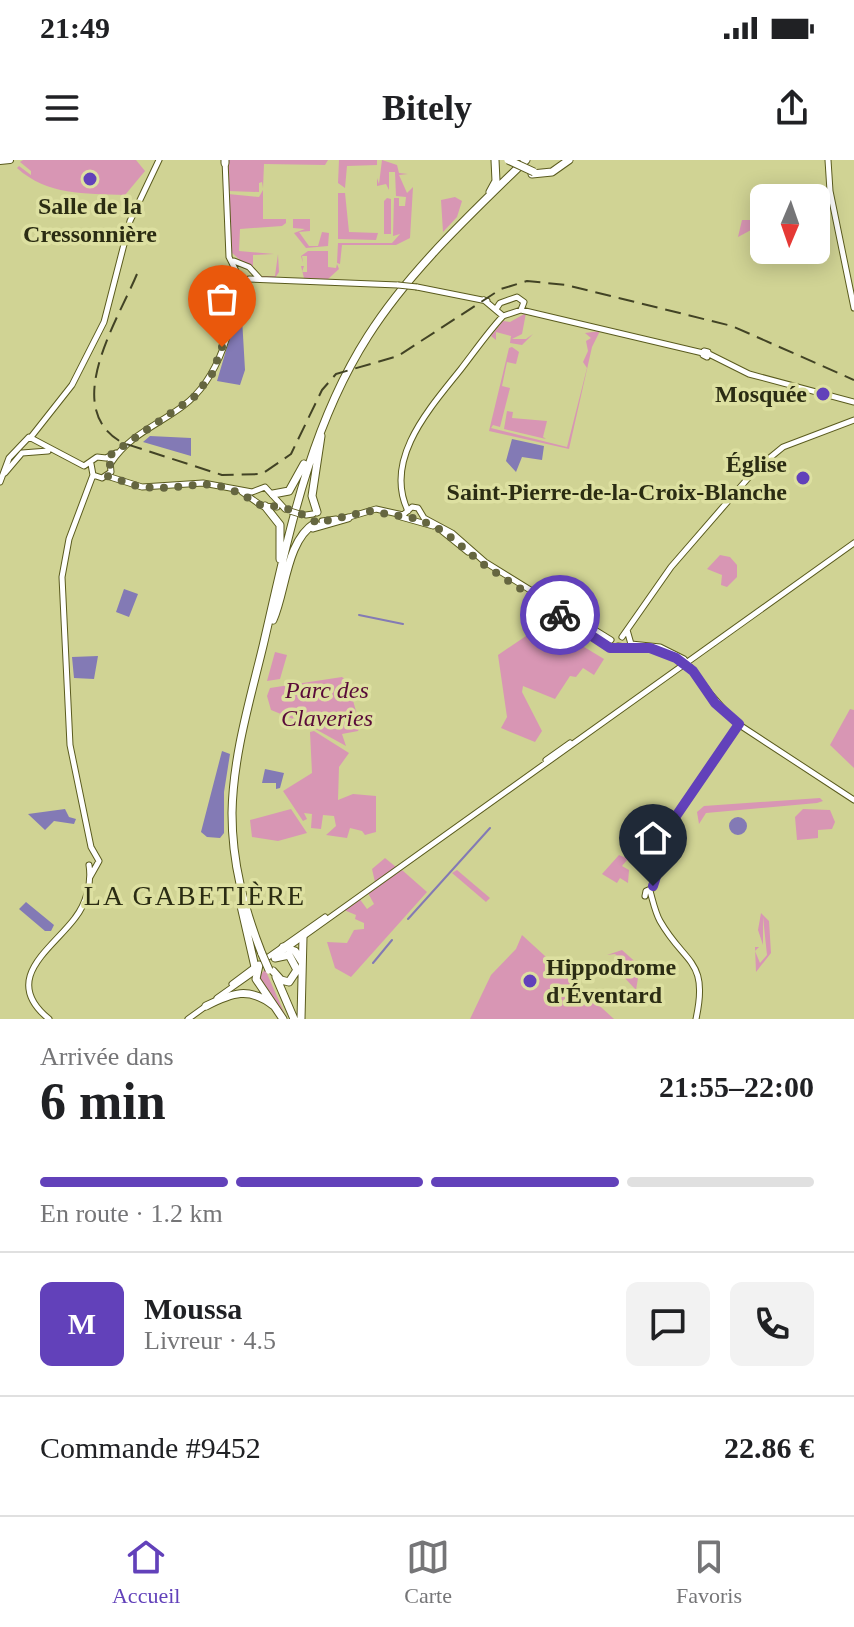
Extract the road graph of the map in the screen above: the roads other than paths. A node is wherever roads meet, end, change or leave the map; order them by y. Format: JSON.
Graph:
{"nodes":[{"id":1,"x":10,"y":160,"type":"edge"},
{"id":2,"x":159,"y":160,"type":"edge"},
{"id":3,"x":495,"y":160,"type":"edge"},
{"id":4,"x":507,"y":160,"type":"edge"},
{"id":5,"x":528,"y":160,"type":"edge"},
{"id":6,"x":567,"y":160,"type":"edge"},
{"id":7,"x":830,"y":160,"type":"edge"},
{"id":8,"x":0,"y":161,"type":"edge"},
{"id":9,"x":225,"y":161,"type":"edge"},
{"id":10,"x":476,"y":211,"type":"junction"},
{"id":11,"x":240,"y":268,"type":"junction"},
{"id":12,"x":246,"y":277,"type":"junction"},
{"id":13,"x":854,"y":296,"type":"edge"},
{"id":14,"x":523,"y":307,"type":"junction"},
{"id":15,"x":854,"y":308,"type":"edge"},
{"id":16,"x":499,"y":310,"type":"junction"},
{"id":17,"x":854,"y":402,"type":"edge"},
{"id":18,"x":854,"y":420,"type":"edge"},
{"id":19,"x":319,"y":436,"type":"junction"},
{"id":20,"x":36,"y":440,"type":"junction"},
{"id":21,"x":23,"y":444,"type":"junction"},
{"id":22,"x":27,"y":451,"type":"junction"},
{"id":23,"x":36,"y":451,"type":"junction"},
{"id":24,"x":51,"y":451,"type":"junction"},
{"id":25,"x":110,"y":463,"type":"junction"},
{"id":26,"x":96,"y":473,"type":"junction"},
{"id":27,"x":0,"y":482,"type":"edge"},
{"id":28,"x":156,"y":487,"type":"junction"},
{"id":29,"x":231,"y":487,"type":"junction"},
{"id":30,"x":256,"y":490,"type":"junction"},
{"id":31,"x":254,"y":499,"type":"junction"},
{"id":32,"x":271,"y":501,"type":"junction"},
{"id":33,"x":410,"y":512,"type":"junction"},
{"id":34,"x":315,"y":517,"type":"junction"},
{"id":35,"x":348,"y":518,"type":"junction"},
{"id":36,"x":419,"y":518,"type":"junction"},
{"id":37,"x":301,"y":541,"type":"junction"},
{"id":38,"x":854,"y":541,"type":"edge"},
{"id":39,"x":276,"y":591,"type":"junction"},
{"id":40,"x":272,"y":622,"type":"junction"},
{"id":41,"x":626,"y":639,"type":"junction"},
{"id":42,"x":609,"y":642,"type":"junction"},
{"id":43,"x":618,"y":646,"type":"junction"},
{"id":44,"x":664,"y":650,"type":"junction"},
{"id":45,"x":685,"y":662,"type":"junction"},
{"id":46,"x":739,"y":724,"type":"junction"},
{"id":47,"x":854,"y":800,"type":"edge"},
{"id":48,"x":93,"y":856,"type":"junction"},
{"id":49,"x":92,"y":866,"type":"junction"},
{"id":50,"x":238,"y":876,"type":"junction"},
{"id":51,"x":375,"y":883,"type":"junction"},
{"id":52,"x":306,"y":935,"type":"junction"},
{"id":53,"x":286,"y":947,"type":"junction"},
{"id":54,"x":275,"y":958,"type":"junction"},
{"id":55,"x":260,"y":961,"type":"junction"},
{"id":56,"x":302,"y":964,"type":"junction"},
{"id":57,"x":271,"y":970,"type":"junction"},
{"id":58,"x":206,"y":1006,"type":"junction"},
{"id":59,"x":274,"y":1006,"type":"junction"},
{"id":60,"x":49,"y":1019,"type":"edge"},
{"id":61,"x":186,"y":1019,"type":"edge"},
{"id":62,"x":283,"y":1019,"type":"edge"},
{"id":63,"x":292,"y":1019,"type":"edge"},
{"id":64,"x":301,"y":1019,"type":"edge"},
{"id":65,"x":696,"y":1019,"type":"edge"}],
"edges":[{"from":1,"to":8,"type":"main road"},
{"from":2,"to":20,"type":"street"},
{"from":3,"to":10,"type":"highway"},
{"from":4,"to":6,"type":"highway","bridge":true},
{"from":5,"to":10,"type":"highway"},
{"from":5,"to":19,"type":"highway"},
{"from":7,"to":13,"type":"street"},
{"from":7,"to":15,"type":"street"},
{"from":9,"to":11,"type":"street"},
{"from":10,"to":19,"type":"highway"},
{"from":11,"to":12,"type":"street"},
{"from":11,"to":12,"type":"street"},
{"from":12,"to":16,"type":"street","bridge":true},
{"from":12,"to":25,"type":"street"},
{"from":14,"to":16,"type":"street"},
{"from":14,"to":16,"type":"street"},
{"from":14,"to":17,"type":"street"},
{"from":16,"to":33,"type":"street"},
{"from":18,"to":41,"type":"street"},
{"from":19,"to":32,"type":"highway"},
{"from":19,"to":34,"type":"highway"},
{"from":19,"to":39,"type":"highway"},
{"from":19,"to":40,"type":"highway"},
{"from":20,"to":21,"type":"street"},
{"from":20,"to":23,"type":"street"},
{"from":20,"to":24,"type":"street"},
{"from":21,"to":22,"type":"street"},
{"from":21,"to":27,"type":"street"},
{"from":22,"to":23,"type":"street"},
{"from":22,"to":27,"type":"street"},
{"from":23,"to":24,"type":"street"},
{"from":24,"to":26,"type":"street"},
{"from":25,"to":26,"type":"street"},
{"from":25,"to":26,"type":"street"},
{"from":25,"to":28,"type":"street"},
{"from":26,"to":28,"type":"street"},
{"from":26,"to":48,"type":"street"},
{"from":28,"to":29,"type":"street"},
{"from":29,"to":30,"type":"street"},
{"from":29,"to":31,"type":"street"},
{"from":30,"to":31,"type":"street"},
{"from":30,"to":32,"type":"street"},
{"from":31,"to":32,"type":"street"},
{"from":32,"to":34,"type":"street","bridge":true},
{"from":32,"to":39,"type":"highway"},
{"from":33,"to":35,"type":"street"},
{"from":33,"to":36,"type":"street"},
{"from":33,"to":36,"type":"street"},
{"from":34,"to":35,"type":"street"},
{"from":34,"to":37,"type":"highway"},
{"from":35,"to":37,"type":"highway"},
{"from":36,"to":42,"type":"street"},
{"from":37,"to":40,"type":"highway"},
{"from":38,"to":45,"type":"street"},
{"from":39,"to":50,"type":"highway"},
{"from":40,"to":55,"type":"highway"},
{"from":41,"to":42,"type":"street"},
{"from":41,"to":43,"type":"street"},
{"from":41,"to":44,"type":"street"},
{"from":42,"to":43,"type":"street"},
{"from":43,"to":44,"type":"street"},
{"from":44,"to":45,"type":"street"},
{"from":45,"to":46,"type":"street"},
{"from":45,"to":51,"type":"street"},
{"from":46,"to":47,"type":"street"},
{"from":46,"to":65,"type":"street"},
{"from":48,"to":49,"type":"street"},
{"from":48,"to":49,"type":"street"},
{"from":49,"to":60,"type":"street"},
{"from":50,"to":55,"type":"highway"},
{"from":50,"to":55,"type":"highway"},
{"from":51,"to":52,"type":"street"},
{"from":51,"to":53,"type":"street"},
{"from":52,"to":53,"type":"street"},
{"from":52,"to":56,"type":"highway"},
{"from":53,"to":54,"type":"street"},
{"from":53,"to":55,"type":"street"},
{"from":53,"to":56,"type":"highway"},
{"from":54,"to":55,"type":"street"},
{"from":54,"to":57,"type":"highway"},
{"from":55,"to":57,"type":"highway","bridge":true},
{"from":55,"to":58,"type":"street"},
{"from":55,"to":59,"type":"highway"},
{"from":55,"to":61,"type":"street"},
{"from":56,"to":64,"type":"highway"},
{"from":57,"to":63,"type":"highway"},
{"from":58,"to":59,"type":"highway"},
{"from":58,"to":61,"type":"street"},
{"from":59,"to":62,"type":"highway"}]}
